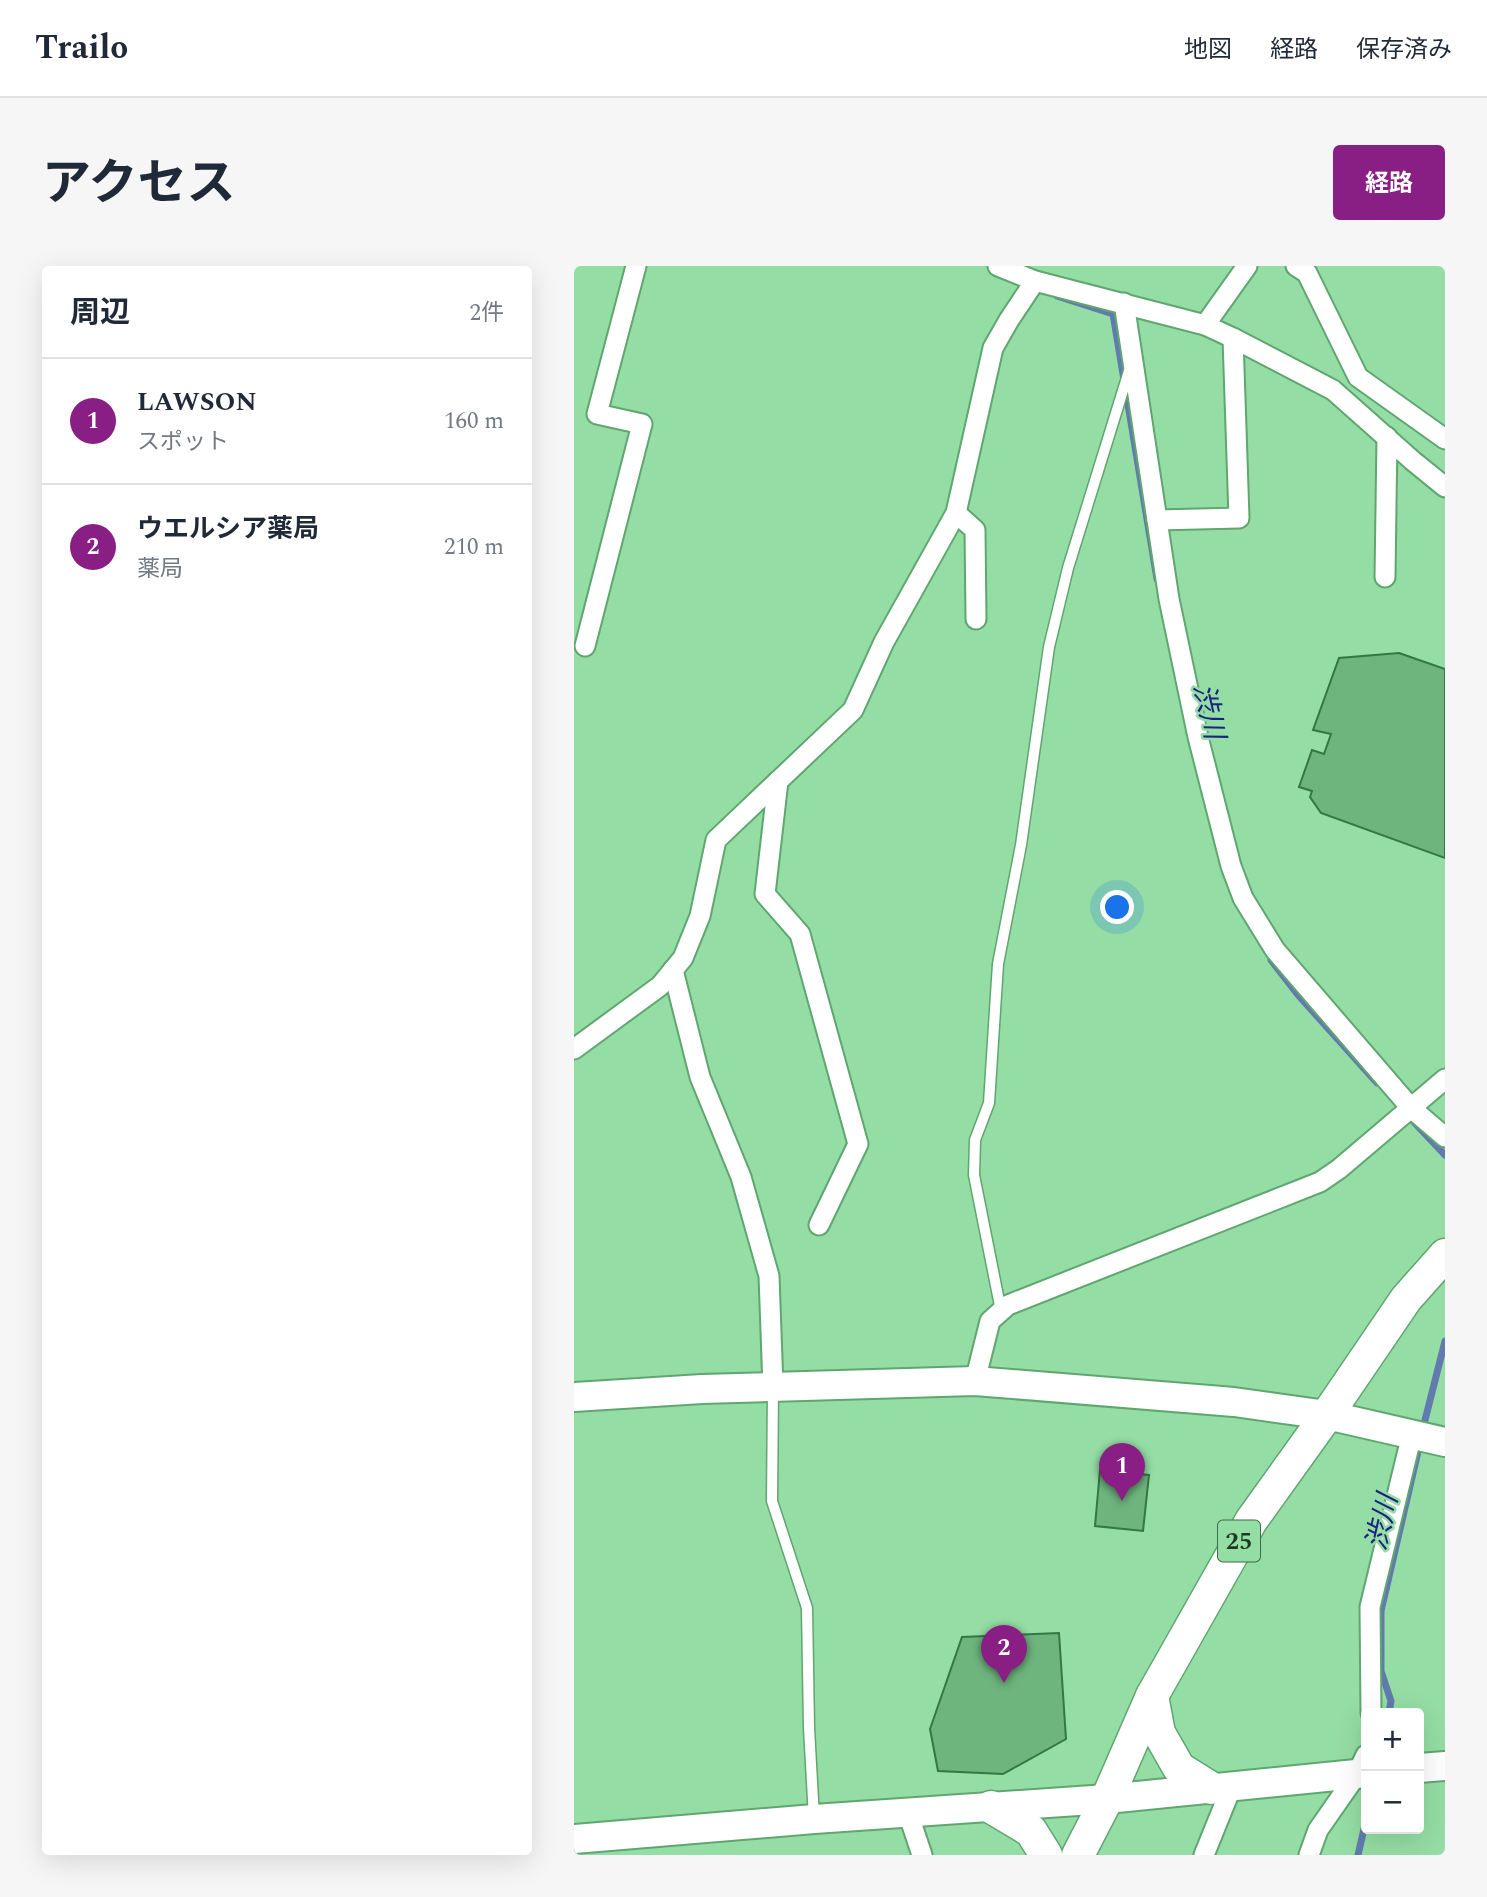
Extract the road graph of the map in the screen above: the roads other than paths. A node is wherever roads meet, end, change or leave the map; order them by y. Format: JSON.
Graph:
{"nodes":[{"id":1,"x":636,"y":266,"type":"edge"},
{"id":2,"x":998,"y":266,"type":"edge"},
{"id":3,"x":1247,"y":266,"type":"edge"},
{"id":4,"x":1296,"y":266,"type":"edge"},
{"id":5,"x":1033,"y":274,"type":"edge"},
{"id":6,"x":1124,"y":303,"type":"junction"},
{"id":7,"x":1205,"y":325,"type":"junction"},
{"id":8,"x":1233,"y":338,"type":"junction"},
{"id":9,"x":1133,"y":360,"type":"junction"},
{"id":10,"x":1387,"y":437,"type":"junction"},
{"id":11,"x":1445,"y":439,"type":"edge"},
{"id":12,"x":1445,"y":487,"type":"edge"},
{"id":13,"x":956,"y":513,"type":"junction"},
{"id":14,"x":1157,"y":520,"type":"junction"},
{"id":15,"x":1385,"y":577,"type":"dead end"},
{"id":16,"x":976,"y":619,"type":"dead end"},
{"id":17,"x":585,"y":646,"type":"dead end"},
{"id":18,"x":778,"y":781,"type":"junction"},
{"id":19,"x":673,"y":971,"type":"junction"},
{"id":20,"x":574,"y":1049,"type":"edge"},
{"id":21,"x":1445,"y":1079,"type":"edge"},
{"id":22,"x":1411,"y":1108,"type":"junction"},
{"id":23,"x":1445,"y":1137,"type":"edge"},
{"id":24,"x":819,"y":1225,"type":"dead end"},
{"id":25,"x":1445,"y":1255,"type":"edge"},
{"id":26,"x":1001,"y":1311,"type":"junction"},
{"id":27,"x":975,"y":1381,"type":"junction"},
{"id":28,"x":772,"y":1387,"type":"junction"},
{"id":29,"x":574,"y":1396,"type":"edge"},
{"id":30,"x":1327,"y":1415,"type":"junction"},
{"id":31,"x":1412,"y":1434,"type":"junction"},
{"id":32,"x":1445,"y":1442,"type":"edge"},
{"id":33,"x":1152,"y":1696,"type":"junction"},
{"id":34,"x":1371,"y":1708,"type":"edge"},
{"id":35,"x":1445,"y":1766,"type":"edge"},
{"id":36,"x":1361,"y":1767,"type":"edge"},
{"id":37,"x":1424,"y":1768,"type":"edge"},
{"id":38,"x":1361,"y":1770,"type":"edge"},
{"id":39,"x":1222,"y":1787,"type":"junction"},
{"id":40,"x":1107,"y":1799,"type":"junction"},
{"id":41,"x":991,"y":1807,"type":"junction"},
{"id":42,"x":908,"y":1813,"type":"junction"},
{"id":43,"x":814,"y":1819,"type":"junction"},
{"id":44,"x":574,"y":1839,"type":"edge"},
{"id":45,"x":922,"y":1855,"type":"edge"},
{"id":46,"x":1046,"y":1855,"type":"edge"},
{"id":47,"x":1078,"y":1855,"type":"edge"},
{"id":48,"x":1204,"y":1855,"type":"edge"},
{"id":49,"x":1309,"y":1855,"type":"edge"}],
"edges":[{"from":1,"to":17,"type":"street"},
{"from":2,"to":5,"type":"street"},
{"from":3,"to":7,"type":"street"},
{"from":4,"to":11,"type":"street"},
{"from":5,"to":6,"type":"street"},
{"from":5,"to":13,"type":"street"},
{"from":6,"to":7,"type":"street"},
{"from":6,"to":9,"type":"street"},
{"from":7,"to":8,"type":"street"},
{"from":8,"to":10,"type":"street"},
{"from":8,"to":14,"type":"street"},
{"from":9,"to":14,"type":"street"},
{"from":9,"to":26,"type":"lane"},
{"from":10,"to":12,"type":"street"},
{"from":10,"to":15,"type":"street"},
{"from":13,"to":16,"type":"street"},
{"from":13,"to":18,"type":"street"},
{"from":14,"to":22,"type":"street"},
{"from":18,"to":19,"type":"street"},
{"from":18,"to":24,"type":"street"},
{"from":19,"to":20,"type":"street"},
{"from":19,"to":28,"type":"street"},
{"from":21,"to":22,"type":"street"},
{"from":22,"to":23,"type":"street"},
{"from":22,"to":26,"type":"street"},
{"from":25,"to":30,"type":"main road","number":"25"},
{"from":26,"to":27,"type":"street"},
{"from":27,"to":28,"type":"street"},
{"from":27,"to":30,"type":"street"},
{"from":28,"to":29,"type":"street"},
{"from":28,"to":43,"type":"lane"},
{"from":30,"to":31,"type":"street"},
{"from":30,"to":33,"type":"main road","number":"25"},
{"from":31,"to":32,"type":"street"},
{"from":31,"to":34,"type":"street"},
{"from":33,"to":39,"type":"main road"},
{"from":33,"to":40,"type":"main road","number":"25"},
{"from":35,"to":37,"type":"street"},
{"from":36,"to":39,"type":"street"},
{"from":38,"to":49,"type":"street"},
{"from":39,"to":40,"type":"street"},
{"from":39,"to":48,"type":"street"},
{"from":40,"to":41,"type":"street"},
{"from":40,"to":47,"type":"main road","number":"25"},
{"from":41,"to":42,"type":"street"},
{"from":41,"to":46,"type":"main road"},
{"from":42,"to":43,"type":"street"},
{"from":42,"to":45,"type":"street"},
{"from":43,"to":44,"type":"street"}]}
